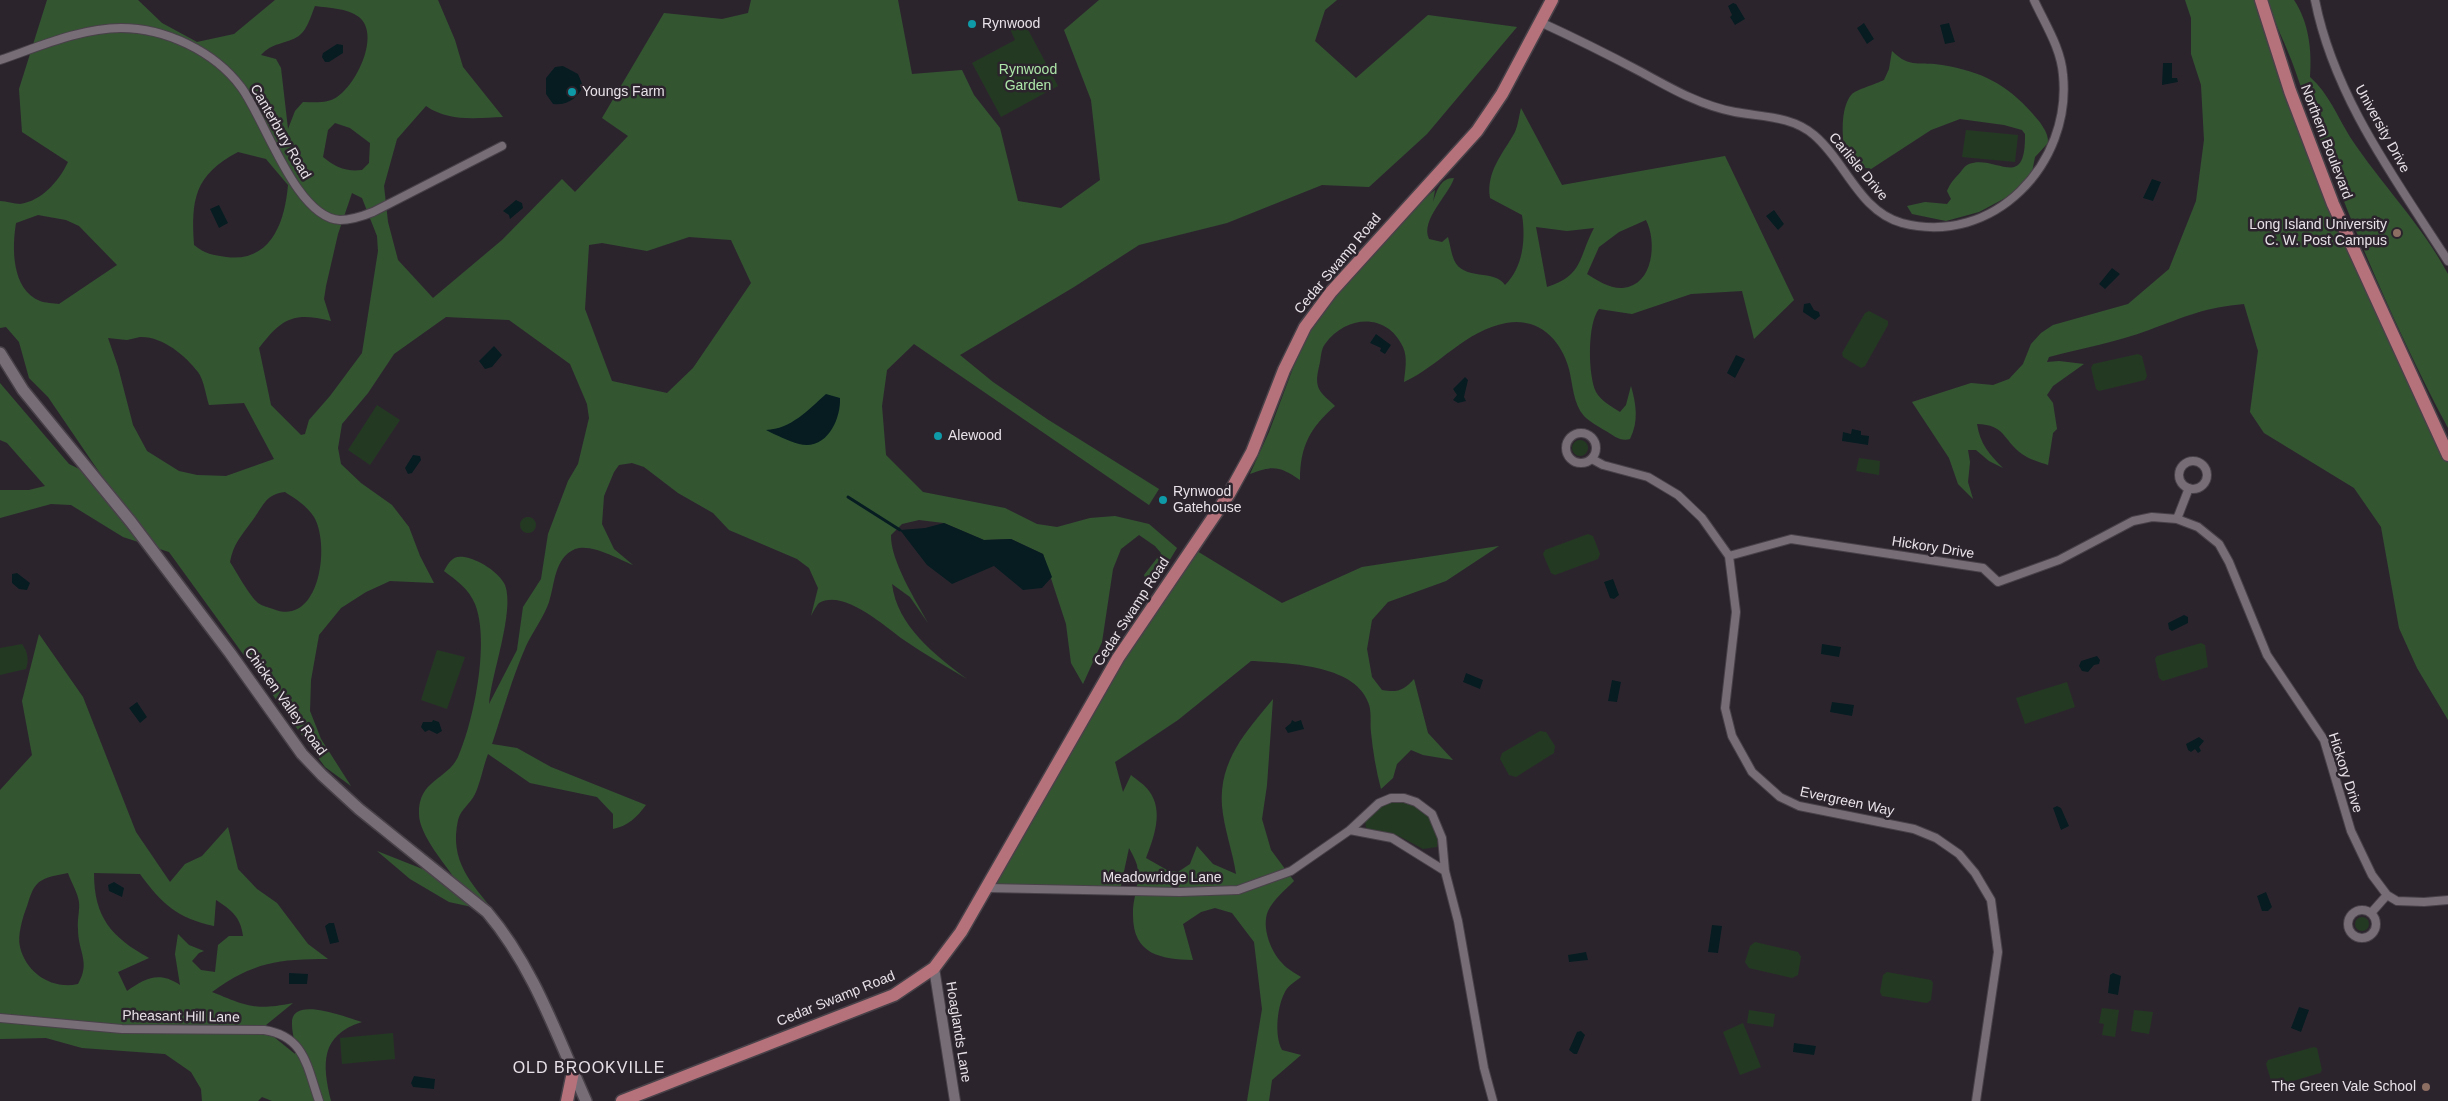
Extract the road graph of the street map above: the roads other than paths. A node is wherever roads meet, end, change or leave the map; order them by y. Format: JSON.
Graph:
{"nodes":[{"id":1,"x":1552,"y":0,"type":"edge"},
{"id":2,"x":2034,"y":0,"type":"edge"},
{"id":3,"x":2261,"y":0,"type":"edge"},
{"id":4,"x":2315,"y":0,"type":"edge"},
{"id":5,"x":1540,"y":22,"type":"junction"},
{"id":6,"x":0,"y":60,"type":"edge"},
{"id":7,"x":502,"y":146,"type":"dead end"},
{"id":8,"x":2448,"y":261,"type":"edge"},
{"id":9,"x":0,"y":353,"type":"edge"},
{"id":10,"x":2448,"y":455,"type":"edge"},
{"id":11,"x":1592,"y":459,"type":"junction"},
{"id":12,"x":2190,"y":488,"type":"dead end"},
{"id":13,"x":2177,"y":519,"type":"junction"},
{"id":14,"x":1728,"y":556,"type":"junction"},
{"id":15,"x":1350,"y":830,"type":"junction"},
{"id":16,"x":1446,"y":871,"type":"junction"},
{"id":17,"x":988,"y":888,"type":"junction"},
{"id":18,"x":2387,"y":895,"type":"junction"},
{"id":19,"x":2448,"y":900,"type":"edge"},
{"id":20,"x":2371,"y":913,"type":"dead end"},
{"id":21,"x":934,"y":968,"type":"junction"},
{"id":22,"x":0,"y":1018,"type":"edge"},
{"id":23,"x":573,"y":1072,"type":"junction"},
{"id":24,"x":319,"y":1101,"type":"edge"},
{"id":25,"x":567,"y":1101,"type":"edge"},
{"id":26,"x":586,"y":1101,"type":"edge"},
{"id":27,"x":622,"y":1101,"type":"edge"},
{"id":28,"x":955,"y":1101,"type":"edge"},
{"id":29,"x":1493,"y":1101,"type":"edge"},
{"id":30,"x":1976,"y":1101,"type":"edge"}],
"edges":[{"from":1,"to":5,"type":"main road","name":"Cedar Swamp Road"},
{"from":2,"to":5,"type":"street","name":"Carlisle Drive"},
{"from":3,"to":10,"type":"main road","name":"Northern Boulevard"},
{"from":4,"to":8,"type":"street","name":"University Drive"},
{"from":5,"to":17,"type":"main road","name":"Cedar Swamp Road"},
{"from":6,"to":7,"type":"street","name":"Canterbury Road"},
{"from":9,"to":23,"type":"main road","name":"Chicken Valley Road"},
{"from":11,"to":11,"type":"street","name":"Evergreen Way"},
{"from":11,"to":14,"type":"street","name":"Evergreen Way"},
{"from":12,"to":13,"type":"street"},
{"from":13,"to":14,"type":"street","name":"Hickory Drive"},
{"from":13,"to":18,"type":"street","name":"Hickory Drive"},
{"from":14,"to":30,"type":"street","name":"Evergreen Way"},
{"from":15,"to":16,"type":"street"},
{"from":15,"to":16,"type":"street","name":"Meadowridge Lane"},
{"from":15,"to":17,"type":"street","name":"Meadowridge Lane"},
{"from":16,"to":29,"type":"street","name":"Meadowridge Lane"},
{"from":17,"to":21,"type":"main road","name":"Cedar Swamp Road"},
{"from":18,"to":19,"type":"street"},
{"from":18,"to":20,"type":"street"},
{"from":21,"to":27,"type":"main road","name":"Cedar Swamp Road"},
{"from":21,"to":28,"type":"street","name":"Hoaglands Lane"},
{"from":22,"to":24,"type":"street","name":"Pheasant Hill Lane"},
{"from":23,"to":25,"type":"main road"},
{"from":23,"to":26,"type":"main road","name":"Chicken Valley Road"}]}
